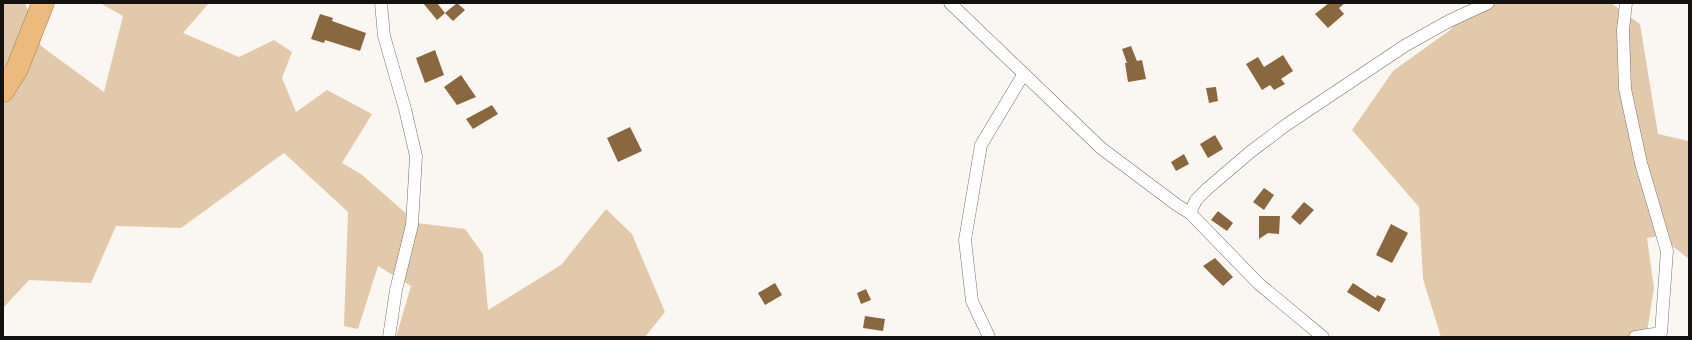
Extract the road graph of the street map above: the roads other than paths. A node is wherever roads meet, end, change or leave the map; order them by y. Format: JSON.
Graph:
{"nodes":[{"id":1,"x":43,"y":3,"type":"edge"},
{"id":2,"x":381,"y":3,"type":"edge"},
{"id":3,"x":950,"y":3,"type":"edge"},
{"id":4,"x":1488,"y":3,"type":"edge"},
{"id":5,"x":1626,"y":3,"type":"edge"},
{"id":6,"x":1023,"y":75,"type":"junction"},
{"id":7,"x":3,"y":91,"type":"edge"},
{"id":8,"x":1190,"y":213,"type":"junction"},
{"id":9,"x":389,"y":337,"type":"edge"},
{"id":10,"x":989,"y":337,"type":"edge"},
{"id":11,"x":1323,"y":337,"type":"edge"},
{"id":12,"x":1636,"y":337,"type":"edge"}],
"edges":[{"from":1,"to":7,"type":"highway"},
{"from":2,"to":9,"type":"street"},
{"from":3,"to":6,"type":"street"},
{"from":4,"to":8,"type":"street"},
{"from":5,"to":12,"type":"street"},
{"from":6,"to":8,"type":"street"},
{"from":6,"to":10,"type":"street"},
{"from":8,"to":11,"type":"street"}]}
